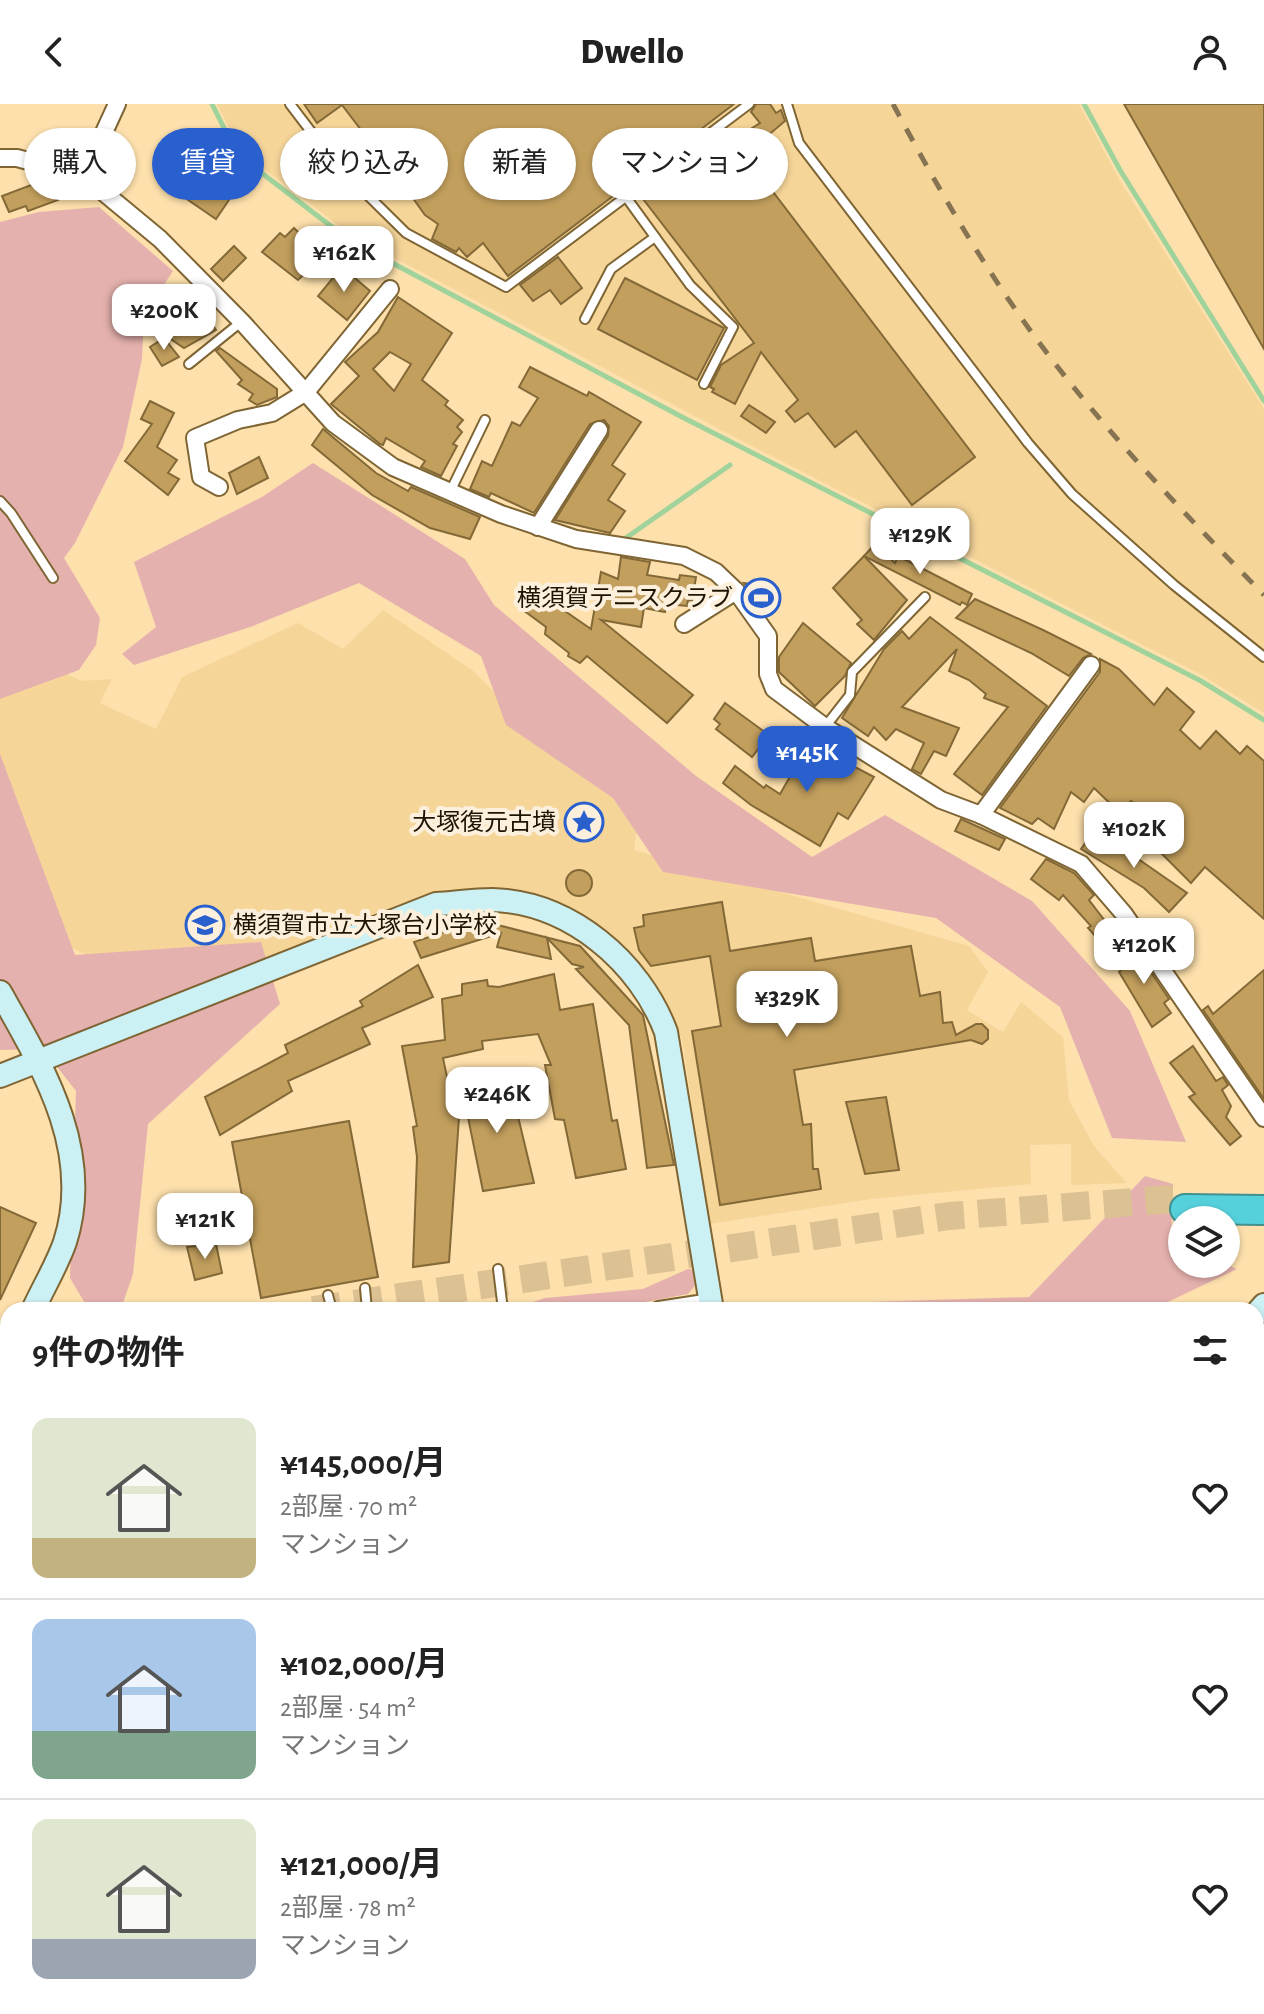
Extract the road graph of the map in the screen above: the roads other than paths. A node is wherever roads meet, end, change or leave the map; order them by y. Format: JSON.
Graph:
{"nodes":[{"id":1,"x":117,"y":104,"type":"edge"},
{"id":2,"x":290,"y":104,"type":"edge"},
{"id":3,"x":749,"y":104,"type":"edge"},
{"id":4,"x":787,"y":104,"type":"edge"},
{"id":5,"x":106,"y":128,"type":"edge"},
{"id":6,"x":717,"y":128,"type":"edge"},
{"id":7,"x":0,"y":158,"type":"edge"},
{"id":8,"x":24,"y":160,"type":"edge"},
{"id":9,"x":113,"y":200,"type":"edge"},
{"id":10,"x":622,"y":200,"type":"edge"},
{"id":11,"x":628,"y":200,"type":"edge"},
{"id":12,"x":655,"y":237,"type":"junction"},
{"id":13,"x":390,"y":289,"type":"dead end"},
{"id":14,"x":585,"y":319,"type":"dead end"},
{"id":15,"x":242,"y":322,"type":"junction"},
{"id":16,"x":189,"y":364,"type":"dead end"},
{"id":17,"x":704,"y":384,"type":"dead end"},
{"id":18,"x":306,"y":392,"type":"junction"},
{"id":19,"x":485,"y":420,"type":"dead end"},
{"id":20,"x":599,"y":430,"type":"dead end"},
{"id":21,"x":219,"y":487,"type":"dead end"},
{"id":22,"x":450,"y":493,"type":"junction"},
{"id":23,"x":0,"y":501,"type":"edge"},
{"id":24,"x":538,"y":527,"type":"junction"},
{"id":25,"x":53,"y":578,"type":"dead end"},
{"id":26,"x":736,"y":591,"type":"junction"},
{"id":27,"x":925,"y":597,"type":"dead end"},
{"id":28,"x":684,"y":624,"type":"dead end"},
{"id":29,"x":1264,"y":657,"type":"edge"},
{"id":30,"x":1091,"y":665,"type":"dead end"},
{"id":31,"x":825,"y":727,"type":"junction"},
{"id":32,"x":981,"y":815,"type":"junction"},
{"id":33,"x":0,"y":992,"type":"edge"},
{"id":34,"x":39,"y":1060,"type":"junction"},
{"id":35,"x":0,"y":1076,"type":"edge"},
{"id":36,"x":1264,"y":1118,"type":"edge"},
{"id":37,"x":1264,"y":1198,"type":"edge"},
{"id":38,"x":1264,"y":1210,"type":"edge"},
{"id":39,"x":498,"y":1269,"type":"dead end"},
{"id":40,"x":365,"y":1288,"type":"dead end"},
{"id":41,"x":328,"y":1295,"type":"dead end"},
{"id":42,"x":37,"y":1302,"type":"edge"},
{"id":43,"x":330,"y":1302,"type":"edge"},
{"id":44,"x":366,"y":1302,"type":"edge"},
{"id":45,"x":502,"y":1302,"type":"edge"},
{"id":46,"x":710,"y":1302,"type":"edge"}],
"edges":[{"from":1,"to":5,"type":"street"},
{"from":2,"to":10,"type":"lane"},
{"from":3,"to":6,"type":"lane"},
{"from":4,"to":29,"type":"lane"},
{"from":7,"to":8,"type":"street"},
{"from":9,"to":15,"type":"street"},
{"from":11,"to":12,"type":"lane"},
{"from":12,"to":14,"type":"lane"},
{"from":12,"to":17,"type":"lane"},
{"from":13,"to":18,"type":"street"},
{"from":15,"to":16,"type":"lane"},
{"from":15,"to":18,"type":"street"},
{"from":18,"to":21,"type":"street"},
{"from":18,"to":22,"type":"street"},
{"from":19,"to":22,"type":"lane"},
{"from":20,"to":24,"type":"street"},
{"from":22,"to":24,"type":"street"},
{"from":23,"to":25,"type":"lane"},
{"from":24,"to":26,"type":"street"},
{"from":26,"to":28,"type":"street"},
{"from":26,"to":31,"type":"street"},
{"from":27,"to":31,"type":"lane"},
{"from":30,"to":32,"type":"street"},
{"from":31,"to":32,"type":"street"},
{"from":32,"to":36,"type":"street"},
{"from":33,"to":34,"type":"street"},
{"from":34,"to":35,"type":"street"},
{"from":34,"to":42,"type":"street"},
{"from":34,"to":46,"type":"street"},
{"from":37,"to":38,"type":"highway"},
{"from":39,"to":45,"type":"lane"},
{"from":40,"to":44,"type":"lane"},
{"from":41,"to":43,"type":"lane"}]}
